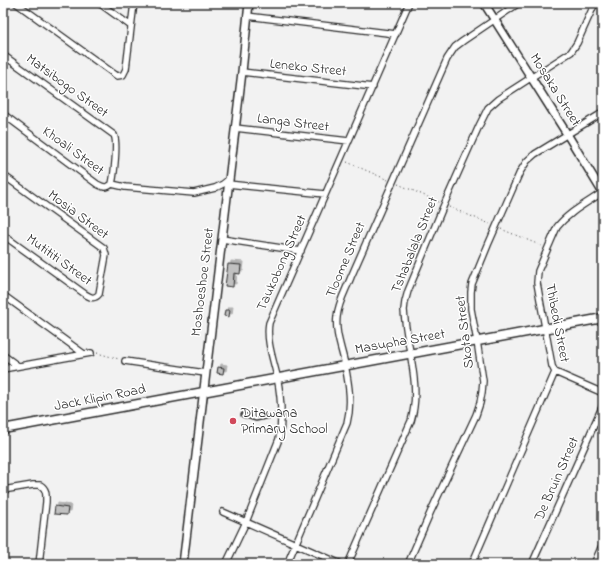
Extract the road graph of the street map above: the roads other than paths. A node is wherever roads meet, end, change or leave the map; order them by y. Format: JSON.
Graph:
{"nodes":[{"id":1,"x":16,"y":3,"type":"edge"},
{"id":2,"x":99,"y":3,"type":"edge"},
{"id":3,"x":134,"y":3,"type":"edge"},
{"id":4,"x":249,"y":3,"type":"edge"},
{"id":5,"x":409,"y":3,"type":"edge"},
{"id":6,"x":484,"y":3,"type":"edge"},
{"id":7,"x":520,"y":3,"type":"edge"},
{"id":8,"x":595,"y":3,"type":"edge"},
{"id":9,"x":247,"y":16,"type":"junction"},
{"id":10,"x":494,"y":19,"type":"junction"},
{"id":11,"x":131,"y":26,"type":"junction"},
{"id":12,"x":396,"y":34,"type":"junction"},
{"id":13,"x":3,"y":55,"type":"edge"},
{"id":14,"x":242,"y":72,"type":"junction"},
{"id":15,"x":531,"y":77,"type":"junction"},
{"id":16,"x":373,"y":87,"type":"junction"},
{"id":17,"x":603,"y":111,"type":"edge"},
{"id":18,"x":3,"y":114,"type":"edge"},
{"id":19,"x":235,"y":128,"type":"junction"},
{"id":20,"x":567,"y":134,"type":"junction"},
{"id":21,"x":116,"y":137,"type":"joint"},
{"id":22,"x":349,"y":141,"type":"junction"},
{"id":23,"x":3,"y":175,"type":"edge"},
{"id":24,"x":228,"y":182,"type":"junction"},
{"id":25,"x":112,"y":184,"type":"junction"},
{"id":26,"x":603,"y":192,"type":"edge"},
{"id":27,"x":325,"y":194,"type":"junction"},
{"id":28,"x":3,"y":235,"type":"edge"},
{"id":29,"x":222,"y":239,"type":"junction"},
{"id":30,"x":301,"y":251,"type":"junction"},
{"id":31,"x":100,"y":290,"type":"joint"},
{"id":32,"x":3,"y":295,"type":"edge"},
{"id":33,"x":603,"y":318,"type":"edge"},
{"id":34,"x":545,"y":329,"type":"junction"},
{"id":35,"x":477,"y":342,"type":"junction"},
{"id":36,"x":91,"y":353,"type":"road end"},
{"id":37,"x":84,"y":354,"type":"junction"},
{"id":38,"x":410,"y":354,"type":"junction"},
{"id":39,"x":3,"y":355,"type":"edge"},
{"id":40,"x":125,"y":361,"type":"road end"},
{"id":41,"x":18,"y":366,"type":"junction"},
{"id":42,"x":345,"y":366,"type":"junction"},
{"id":43,"x":3,"y":369,"type":"edge"},
{"id":44,"x":554,"y":372,"type":"junction"},
{"id":45,"x":205,"y":373,"type":"junction"},
{"id":46,"x":277,"y":378,"type":"junction"},
{"id":47,"x":203,"y":392,"type":"junction"},
{"id":48,"x":603,"y":393,"type":"edge"},
{"id":49,"x":603,"y":404,"type":"edge"},
{"id":50,"x":282,"y":414,"type":"junction"},
{"id":51,"x":243,"y":415,"type":"dead end"},
{"id":52,"x":3,"y":429,"type":"edge"},
{"id":53,"x":3,"y":490,"type":"edge"},
{"id":54,"x":223,"y":512,"type":"dead end"},
{"id":55,"x":246,"y":522,"type":"junction"},
{"id":56,"x":603,"y":543,"type":"edge"},
{"id":57,"x":295,"y":544,"type":"junction"},
{"id":58,"x":38,"y":564,"type":"edge"},
{"id":59,"x":183,"y":564,"type":"edge"},
{"id":60,"x":226,"y":564,"type":"edge"},
{"id":61,"x":287,"y":564,"type":"edge"},
{"id":62,"x":341,"y":564,"type":"edge"},
{"id":63,"x":348,"y":564,"type":"edge"},
{"id":64,"x":408,"y":564,"type":"edge"},
{"id":65,"x":472,"y":564,"type":"edge"},
{"id":66,"x":532,"y":564,"type":"edge"},
{"id":67,"x":594,"y":564,"type":"edge"}],
"edges":[{"from":1,"to":11,"type":"street"},
{"from":2,"to":11,"type":"street"},
{"from":3,"to":11,"type":"street"},
{"from":4,"to":9,"type":"street","name":"Moshoeshoe Street"},
{"from":5,"to":12,"type":"street","name":"Taukobong Street"},
{"from":6,"to":10,"type":"street","name":"Mosaka Street"},
{"from":7,"to":10,"type":"street","name":"Tloome Street"},
{"from":8,"to":15,"type":"street","name":"Tshabalala Street"},
{"from":9,"to":12,"type":"street"},
{"from":9,"to":14,"type":"street","name":"Moshoeshoe Street"},
{"from":10,"to":15,"type":"street","name":"Mosaka Street"},
{"from":10,"to":42,"type":"street","name":"Tloome Street"},
{"from":12,"to":16,"type":"street","name":"Taukobong Street"},
{"from":13,"to":21,"type":"street","name":"Matsibogo Street"},
{"from":14,"to":16,"type":"street","name":"Leneko Street"},
{"from":14,"to":19,"type":"street","name":"Moshoeshoe Street"},
{"from":15,"to":20,"type":"street","name":"Mosaka Street"},
{"from":15,"to":38,"type":"street","name":"Tshabalala Street"},
{"from":16,"to":22,"type":"street","name":"Taukobong Street"},
{"from":17,"to":20,"type":"street","name":"Skota Street"},
{"from":18,"to":25,"type":"street","name":"Khoali Street"},
{"from":19,"to":22,"type":"street","name":"Langa Street"},
{"from":19,"to":24,"type":"street","name":"Moshoeshoe Street"},
{"from":20,"to":26,"type":"street","name":"Mosaka Street"},
{"from":20,"to":35,"type":"street","name":"Skota Street"},
{"from":21,"to":25,"type":"street","name":"Khoali Street"},
{"from":22,"to":27,"type":"street","name":"Taukobong Street"},
{"from":23,"to":31,"type":"street","name":"Mosia Street"},
{"from":24,"to":25,"type":"street"},
{"from":24,"to":27,"type":"street"},
{"from":24,"to":29,"type":"street","name":"Moshoeshoe Street"},
{"from":26,"to":34,"type":"street","name":"Thibedi Street"},
{"from":27,"to":30,"type":"street","name":"Taukobong Street"},
{"from":28,"to":31,"type":"street","name":"Mutititi Street"},
{"from":29,"to":30,"type":"street"},
{"from":29,"to":45,"type":"street","name":"Moshoeshoe Street"},
{"from":30,"to":46,"type":"street","name":"Taukobong Street"},
{"from":32,"to":37,"type":"street"},
{"from":33,"to":34,"type":"main road","name":"Masupha Street"},
{"from":34,"to":35,"type":"main road","name":"Masupha Street"},
{"from":34,"to":44,"type":"street","name":"Thibedi Street"},
{"from":35,"to":38,"type":"main road","name":"Masupha Street"},
{"from":35,"to":64,"type":"street","name":"Skota Street"},
{"from":36,"to":37,"type":"street"},
{"from":37,"to":41,"type":"street"},
{"from":38,"to":42,"type":"main road","name":"Masupha Street"},
{"from":38,"to":63,"type":"street","name":"Tshabalala Street"},
{"from":39,"to":41,"type":"street"},
{"from":40,"to":45,"type":"street"},
{"from":41,"to":43,"type":"street"},
{"from":42,"to":46,"type":"main road","name":"Masupha Street"},
{"from":42,"to":57,"type":"street","name":"Tloome Street"},
{"from":44,"to":48,"type":"street"},
{"from":44,"to":65,"type":"street","name":"Thibedi Street"},
{"from":45,"to":47,"type":"street","name":"Moshoeshoe Street"},
{"from":46,"to":47,"type":"main road","name":"Masupha Street"},
{"from":46,"to":50,"type":"street","name":"Taukobong Street"},
{"from":47,"to":52,"type":"main road","name":"Jack Klipin Road"},
{"from":47,"to":59,"type":"street","name":"Moshoeshoe Street"},
{"from":49,"to":66,"type":"street","name":"De Bruin Street"},
{"from":50,"to":51,"type":"lane"},
{"from":50,"to":55,"type":"street","name":"Taukobong Street"},
{"from":53,"to":58,"type":"street"},
{"from":54,"to":55,"type":"street"},
{"from":55,"to":57,"type":"street"},
{"from":55,"to":60,"type":"street","name":"Taukobong Street"},
{"from":56,"to":67,"type":"street"},
{"from":57,"to":61,"type":"street","name":"Tloome Street"},
{"from":57,"to":62,"type":"street"}]}
